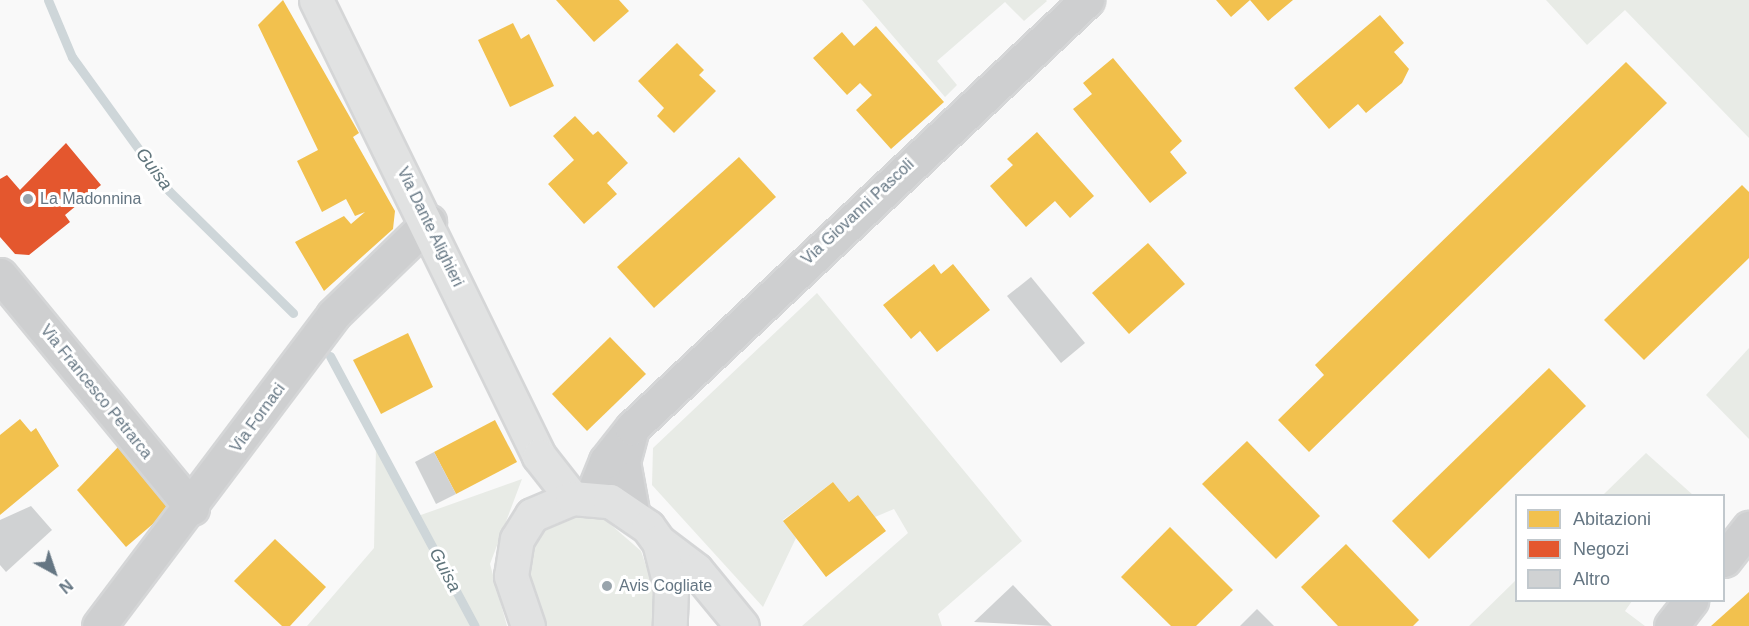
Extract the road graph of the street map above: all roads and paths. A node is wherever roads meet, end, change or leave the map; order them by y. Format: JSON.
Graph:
{"nodes":[{"id":1,"x":316,"y":0,"type":"edge"},
{"id":2,"x":1087,"y":0,"type":"edge"},
{"id":3,"x":429,"y":222,"type":"junction"},
{"id":4,"x":0,"y":275,"type":"edge"},
{"id":5,"x":632,"y":428,"type":"junction"},
{"id":6,"x":539,"y":456,"type":"junction"},
{"id":7,"x":582,"y":498,"type":"junction"},
{"id":8,"x":192,"y":508,"type":"junction"},
{"id":9,"x":632,"y":511,"type":"junction"},
{"id":10,"x":532,"y":515,"type":"junction"},
{"id":11,"x":1749,"y":528,"type":"edge"},
{"id":12,"x":659,"y":542,"type":"junction"},
{"id":13,"x":1725,"y":559,"type":"edge"},
{"id":14,"x":1689,"y":602,"type":"edge"},
{"id":15,"x":99,"y":626,"type":"edge"},
{"id":16,"x":528,"y":626,"type":"edge"},
{"id":17,"x":670,"y":626,"type":"edge"},
{"id":18,"x":741,"y":626,"type":"edge"},
{"id":19,"x":1671,"y":626,"type":"edge"}],
"edges":[{"from":1,"to":3,"type":"street","name":"Via Dante Alighieri"},
{"from":2,"to":5,"type":"street","name":"Via Giovanni Pascoli"},
{"from":3,"to":6,"type":"street","name":"Via Dante Alighieri"},
{"from":3,"to":8,"type":"street","name":"Via Fornaci"},
{"from":4,"to":8,"type":"street","name":"Via Francesco Petrarca"},
{"from":5,"to":7,"type":"street","name":"Via Giovanni Pascoli"},
{"from":5,"to":9,"type":"street"},
{"from":6,"to":7,"type":"street","name":"Via Dante Alighieri"},
{"from":6,"to":10,"type":"street"},
{"from":7,"to":9,"type":"street"},
{"from":7,"to":10,"type":"street"},
{"from":8,"to":15,"type":"street","name":"Via Fornaci"},
{"from":9,"to":12,"type":"street"},
{"from":10,"to":16,"type":"street"},
{"from":11,"to":13,"type":"street"},
{"from":12,"to":17,"type":"street"},
{"from":12,"to":18,"type":"street"},
{"from":14,"to":19,"type":"street"}]}
